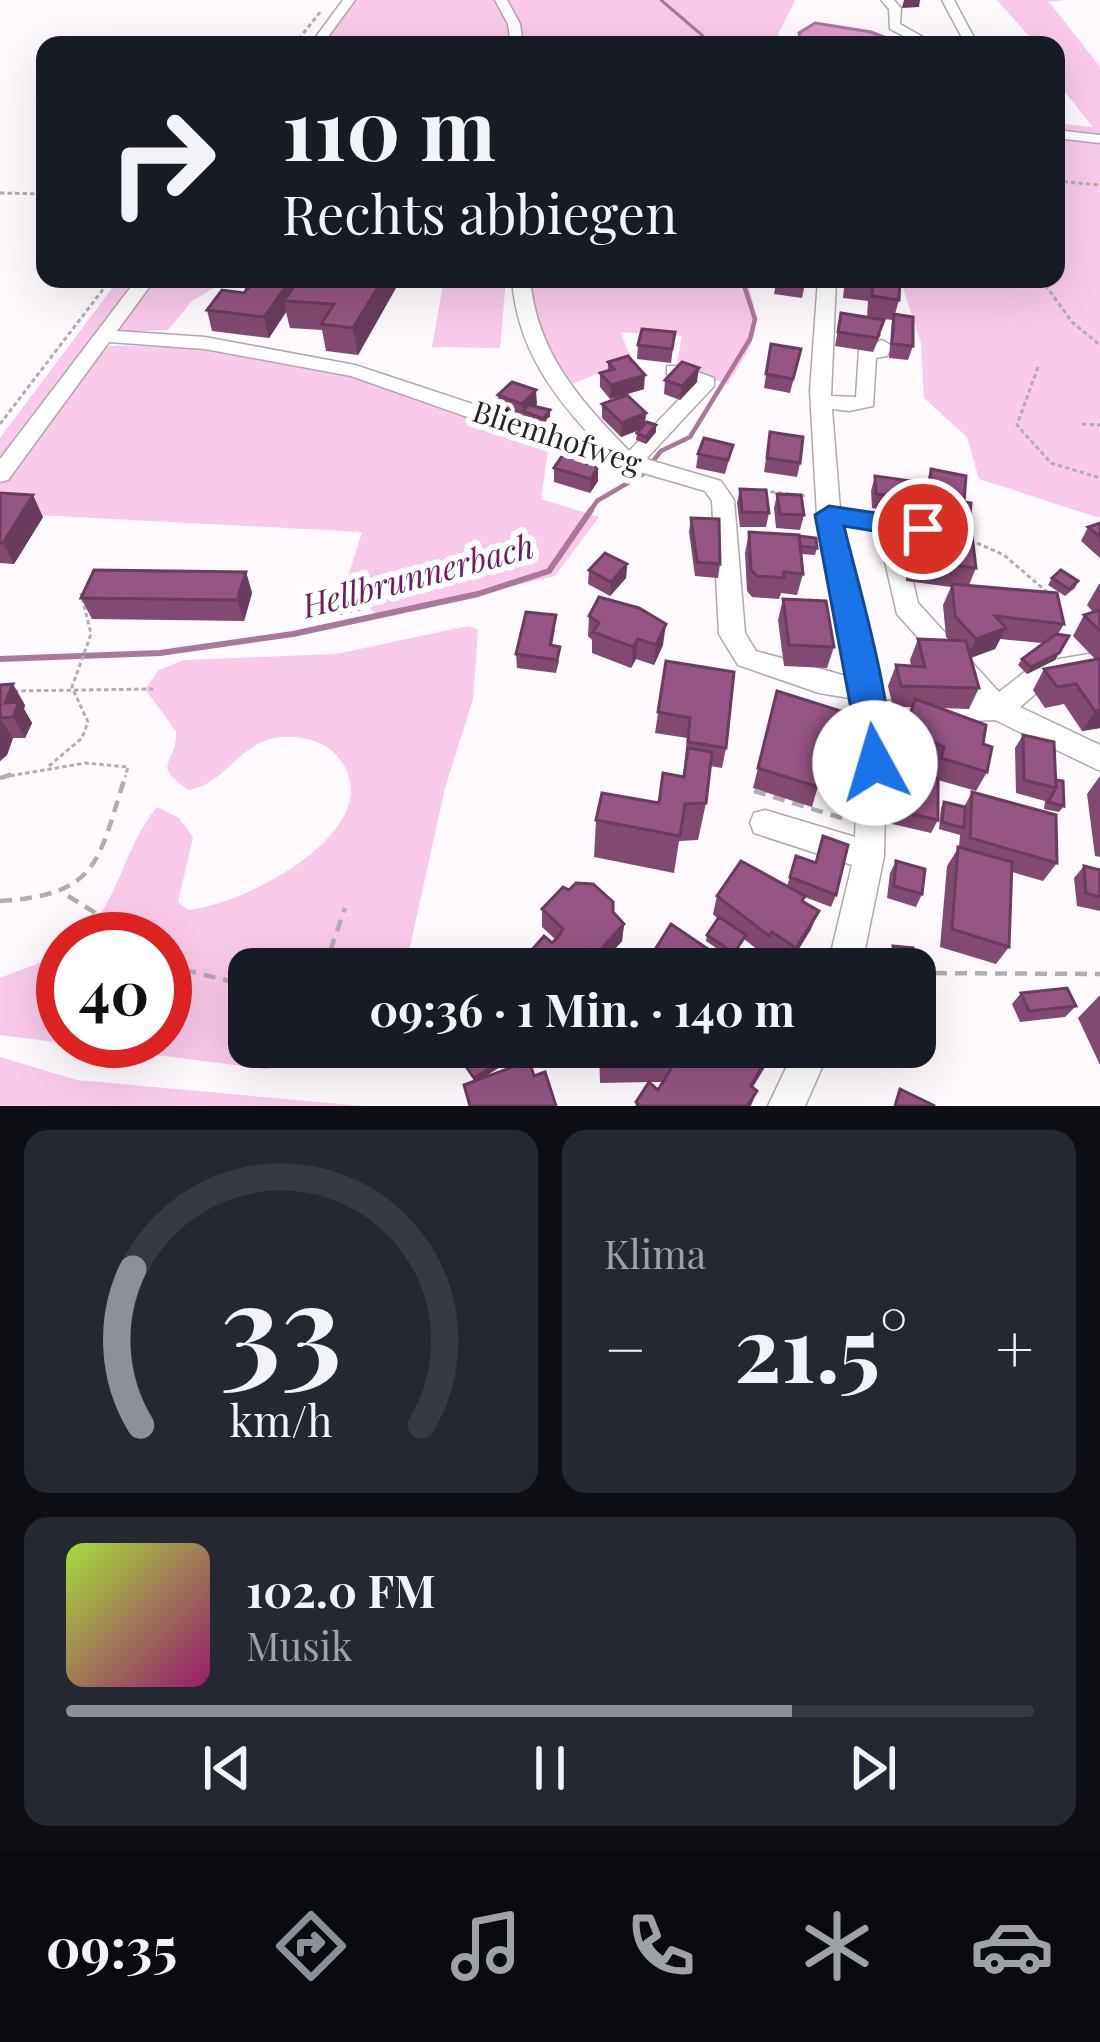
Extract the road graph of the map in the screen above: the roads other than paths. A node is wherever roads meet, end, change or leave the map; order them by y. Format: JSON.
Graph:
{"nodes":[{"id":1,"x":349,"y":0,"type":"edge"},
{"id":2,"x":502,"y":0,"type":"edge"},
{"id":3,"x":887,"y":0,"type":"edge"},
{"id":4,"x":948,"y":0,"type":"edge"},
{"id":5,"x":323,"y":36,"type":"edge"},
{"id":6,"x":516,"y":36,"type":"edge"},
{"id":7,"x":914,"y":36,"type":"edge"},
{"id":8,"x":967,"y":36,"type":"edge"},
{"id":9,"x":1065,"y":135,"type":"edge"},
{"id":10,"x":1100,"y":140,"type":"edge"},
{"id":11,"x":140,"y":288,"type":"edge"},
{"id":12,"x":521,"y":288,"type":"edge"},
{"id":13,"x":827,"y":288,"type":"edge"},
{"id":14,"x":105,"y":336,"type":"junction"},
{"id":15,"x":882,"y":346,"type":"edge"},
{"id":16,"x":674,"y":370,"type":"edge"},
{"id":17,"x":821,"y":401,"type":"junction"},
{"id":18,"x":638,"y":463,"type":"junction"},
{"id":19,"x":0,"y":475,"type":"edge"},
{"id":20,"x":822,"y":506,"type":"junction"},
{"id":21,"x":888,"y":523,"type":"junction"},
{"id":22,"x":958,"y":536,"type":"edge"},
{"id":23,"x":1100,"y":662,"type":"edge"},
{"id":24,"x":867,"y":702,"type":"junction"},
{"id":25,"x":998,"y":709,"type":"junction"},
{"id":26,"x":1100,"y":759,"type":"edge"},
{"id":27,"x":765,"y":823,"type":"dead end"},
{"id":28,"x":869,"y":856,"type":"junction"},
{"id":29,"x":849,"y":948,"type":"edge"},
{"id":30,"x":804,"y":1068,"type":"edge"},
{"id":31,"x":786,"y":1106,"type":"edge"}],
"edges":[{"from":1,"to":5,"type":"street"},
{"from":2,"to":6,"type":"street"},
{"from":3,"to":7,"type":"street"},
{"from":4,"to":8,"type":"street"},
{"from":9,"to":10,"type":"street"},
{"from":11,"to":14,"type":"street"},
{"from":12,"to":18,"type":"street"},
{"from":13,"to":17,"type":"street"},
{"from":14,"to":18,"type":"street","name":"Bliemhofweg"},
{"from":14,"to":19,"type":"street"},
{"from":15,"to":17,"type":"street"},
{"from":16,"to":18,"type":"street"},
{"from":17,"to":20,"type":"street"},
{"from":18,"to":24,"type":"street","name":"Bliemhofweg"},
{"from":20,"to":21,"type":"street"},
{"from":20,"to":24,"type":"street"},
{"from":21,"to":22,"type":"street"},
{"from":21,"to":25,"type":"street"},
{"from":23,"to":25,"type":"street"},
{"from":24,"to":25,"type":"street"},
{"from":24,"to":28,"type":"street"},
{"from":25,"to":26,"type":"street"},
{"from":27,"to":28,"type":"street"},
{"from":28,"to":29,"type":"street"},
{"from":30,"to":31,"type":"street"}]}
